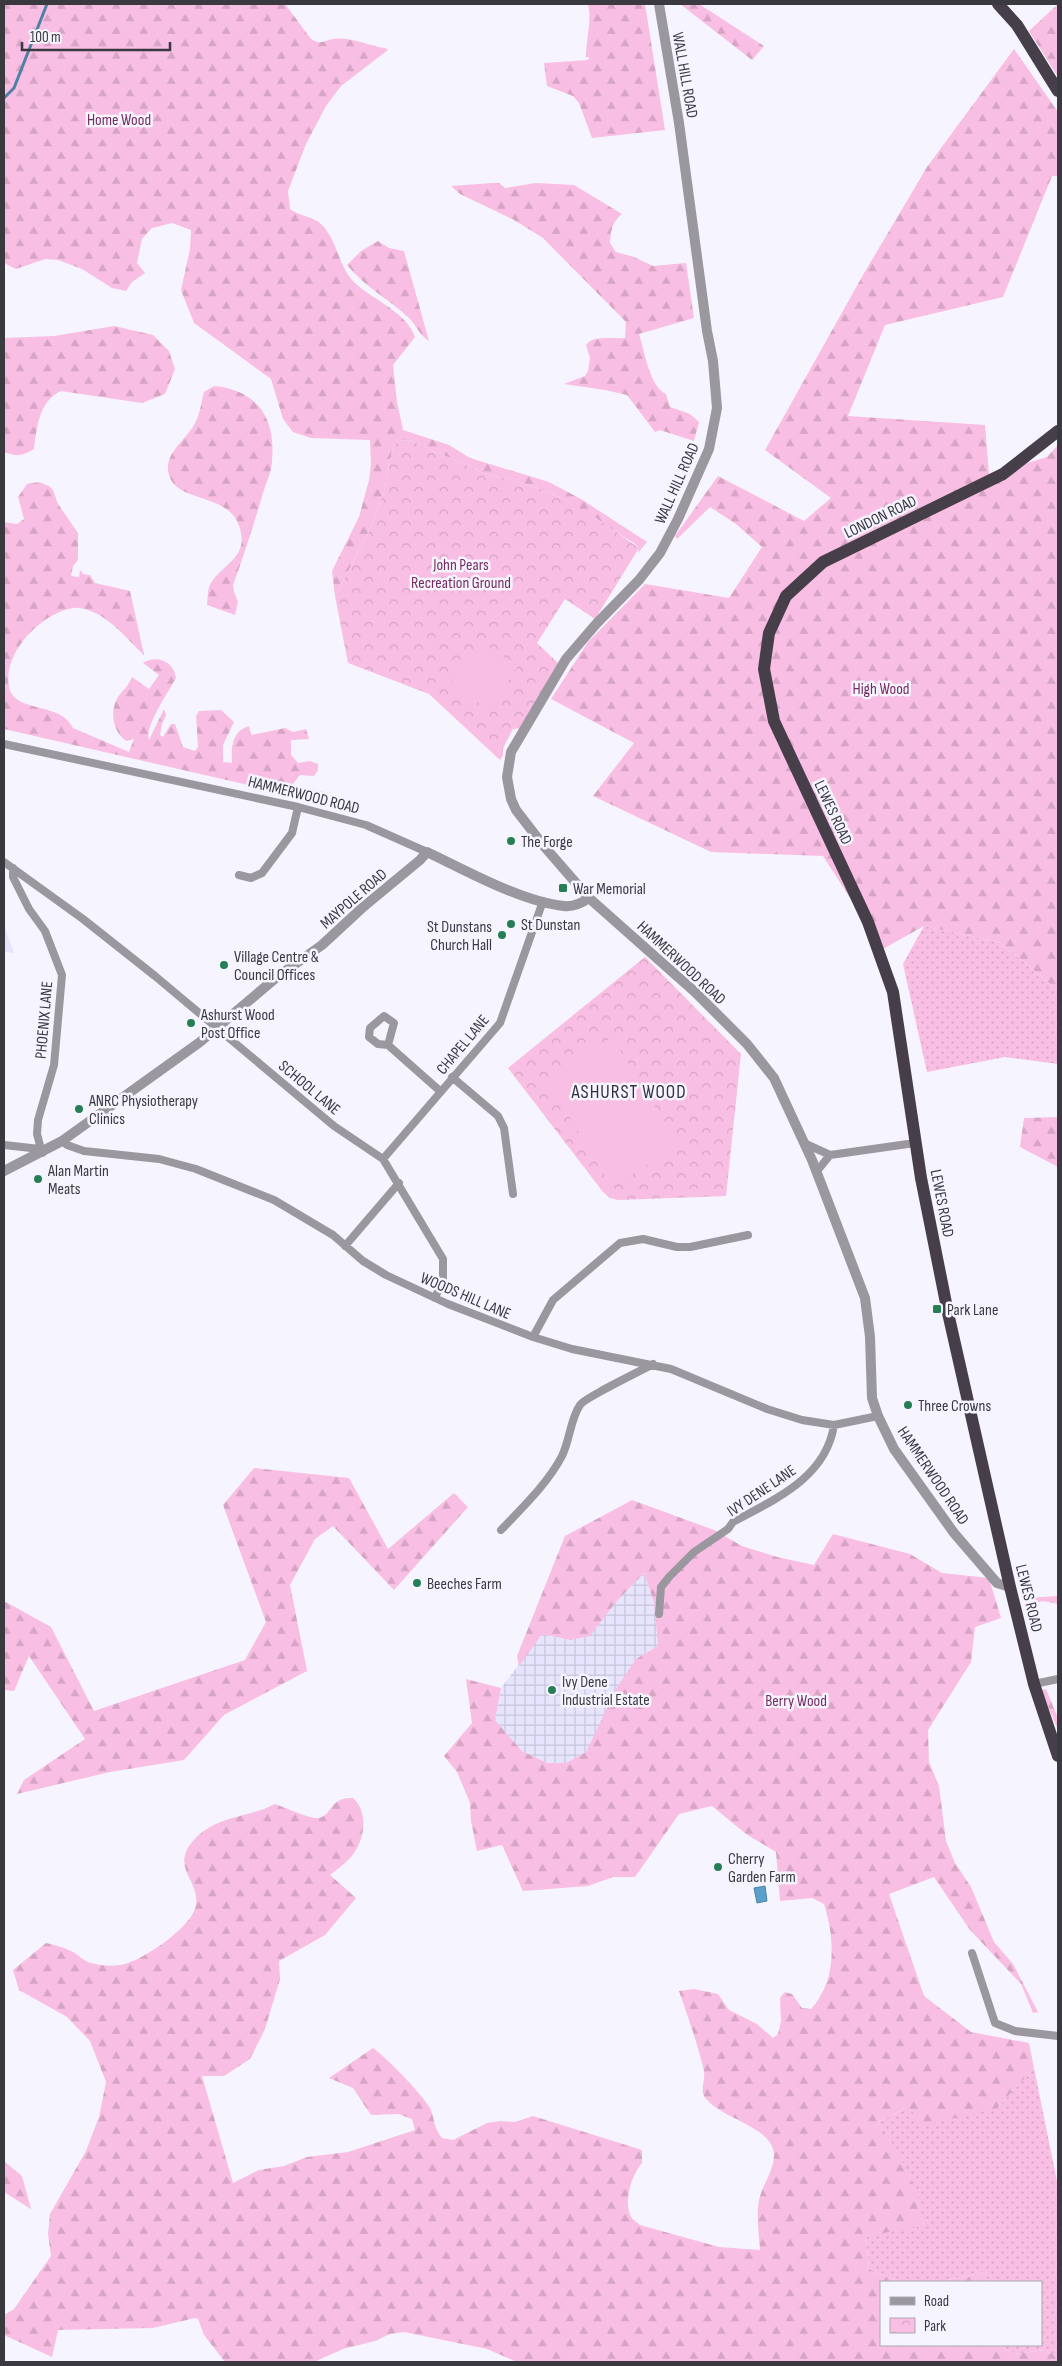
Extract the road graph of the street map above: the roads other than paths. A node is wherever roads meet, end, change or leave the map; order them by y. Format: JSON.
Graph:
{"nodes":[{"id":1,"x":658,"y":4,"type":"edge"},
{"id":2,"x":998,"y":4,"type":"edge"},
{"id":3,"x":1058,"y":91,"type":"edge"},
{"id":4,"x":1058,"y":431,"type":"edge"},
{"id":5,"x":764,"y":669,"type":"joint"},
{"id":6,"x":4,"y":744,"type":"edge"},
{"id":7,"x":298,"y":807,"type":"junction"},
{"id":8,"x":427,"y":852,"type":"junction"},
{"id":9,"x":4,"y":862,"type":"edge"},
{"id":10,"x":13,"y":868,"type":"junction"},
{"id":11,"x":239,"y":875,"type":"dead end"},
{"id":12,"x":589,"y":898,"type":"junction"},
{"id":13,"x":543,"y":901,"type":"junction"},
{"id":14,"x":218,"y":1027,"type":"junction"},
{"id":15,"x":388,"y":1045,"type":"dead end"},
{"id":16,"x":452,"y":1077,"type":"junction"},
{"id":17,"x":440,"y":1091,"type":"junction"},
{"id":18,"x":62,"y":1141,"type":"junction"},
{"id":19,"x":915,"y":1143,"type":"junction"},
{"id":20,"x":806,"y":1144,"type":"junction"},
{"id":21,"x":4,"y":1145,"type":"edge"},
{"id":22,"x":41,"y":1151,"type":"junction"},
{"id":23,"x":830,"y":1155,"type":"junction"},
{"id":24,"x":383,"y":1159,"type":"junction"},
{"id":25,"x":4,"y":1170,"type":"edge"},
{"id":26,"x":817,"y":1172,"type":"junction"},
{"id":27,"x":399,"y":1183,"type":"junction"},
{"id":28,"x":513,"y":1194,"type":"dead end"},
{"id":29,"x":748,"y":1235,"type":"dead end"},
{"id":30,"x":345,"y":1246,"type":"junction"},
{"id":31,"x":435,"y":1298,"type":"junction"},
{"id":32,"x":533,"y":1337,"type":"junction"},
{"id":33,"x":653,"y":1364,"type":"junction"},
{"id":34,"x":878,"y":1416,"type":"junction"},
{"id":35,"x":834,"y":1425,"type":"junction"},
{"id":36,"x":501,"y":1530,"type":"dead end"},
{"id":37,"x":1010,"y":1587,"type":"junction"},
{"id":38,"x":659,"y":1614,"type":"dead end"},
{"id":39,"x":1058,"y":1679,"type":"edge"},
{"id":40,"x":1034,"y":1684,"type":"junction"},
{"id":41,"x":1058,"y":1756,"type":"edge"},
{"id":42,"x":972,"y":1953,"type":"dead end"},
{"id":43,"x":1058,"y":2036,"type":"edge"}],
"edges":[{"from":1,"to":12,"type":"street","name":"WALL HILL ROAD"},
{"from":2,"to":3,"type":"highway"},
{"from":4,"to":5,"type":"highway","name":"LONDON ROAD"},
{"from":5,"to":19,"type":"highway","name":"LEWES ROAD"},
{"from":6,"to":7,"type":"street","name":"HAMMERWOOD ROAD"},
{"from":7,"to":8,"type":"street","name":"HAMMERWOOD ROAD"},
{"from":7,"to":11,"type":"street"},
{"from":8,"to":13,"type":"street","name":"HAMMERWOOD ROAD"},
{"from":8,"to":14,"type":"street","name":"MAYPOLE ROAD"},
{"from":9,"to":10,"type":"street","name":"SCHOOL LANE"},
{"from":10,"to":14,"type":"street","name":"SCHOOL LANE"},
{"from":10,"to":22,"type":"street","name":"PHOENIX LANE"},
{"from":12,"to":13,"type":"street","name":"HAMMERWOOD ROAD"},
{"from":12,"to":20,"type":"street","name":"HAMMERWOOD ROAD"},
{"from":13,"to":16,"type":"street","name":"CHAPEL LANE"},
{"from":14,"to":18,"type":"street","name":"MAYPOLE ROAD"},
{"from":14,"to":24,"type":"street","name":"SCHOOL LANE"},
{"from":15,"to":17,"type":"street"},
{"from":16,"to":17,"type":"street","name":"CHAPEL LANE"},
{"from":16,"to":28,"type":"street"},
{"from":17,"to":24,"type":"street","name":"CHAPEL LANE"},
{"from":18,"to":22,"type":"street","name":"MAYPOLE ROAD"},
{"from":18,"to":30,"type":"street","name":"WOODS HILL LANE"},
{"from":19,"to":23,"type":"street"},
{"from":19,"to":37,"type":"highway","name":"LEWES ROAD"},
{"from":20,"to":23,"type":"street"},
{"from":20,"to":26,"type":"street","name":"HAMMERWOOD ROAD"},
{"from":21,"to":22,"type":"street"},
{"from":22,"to":25,"type":"street","name":"MAYPOLE ROAD"},
{"from":23,"to":26,"type":"street"},
{"from":24,"to":27,"type":"street","name":"SCHOOL LANE"},
{"from":26,"to":34,"type":"street","name":"HAMMERWOOD ROAD"},
{"from":27,"to":30,"type":"street"},
{"from":27,"to":31,"type":"street","name":"SCHOOL LANE"},
{"from":29,"to":32,"type":"street"},
{"from":30,"to":31,"type":"street","name":"WOODS HILL LANE"},
{"from":31,"to":32,"type":"street","name":"WOODS HILL LANE"},
{"from":32,"to":33,"type":"street","name":"WOODS HILL LANE"},
{"from":33,"to":35,"type":"street","name":"WOODS HILL LANE"},
{"from":33,"to":36,"type":"street"},
{"from":34,"to":35,"type":"street","name":"WOODS HILL LANE"},
{"from":34,"to":37,"type":"street","name":"HAMMERWOOD ROAD"},
{"from":35,"to":38,"type":"street","name":"IVY DENE LANE"},
{"from":37,"to":40,"type":"highway","name":"LEWES ROAD"},
{"from":39,"to":40,"type":"street"},
{"from":40,"to":41,"type":"highway","name":"LEWES ROAD"},
{"from":42,"to":43,"type":"street"}]}
